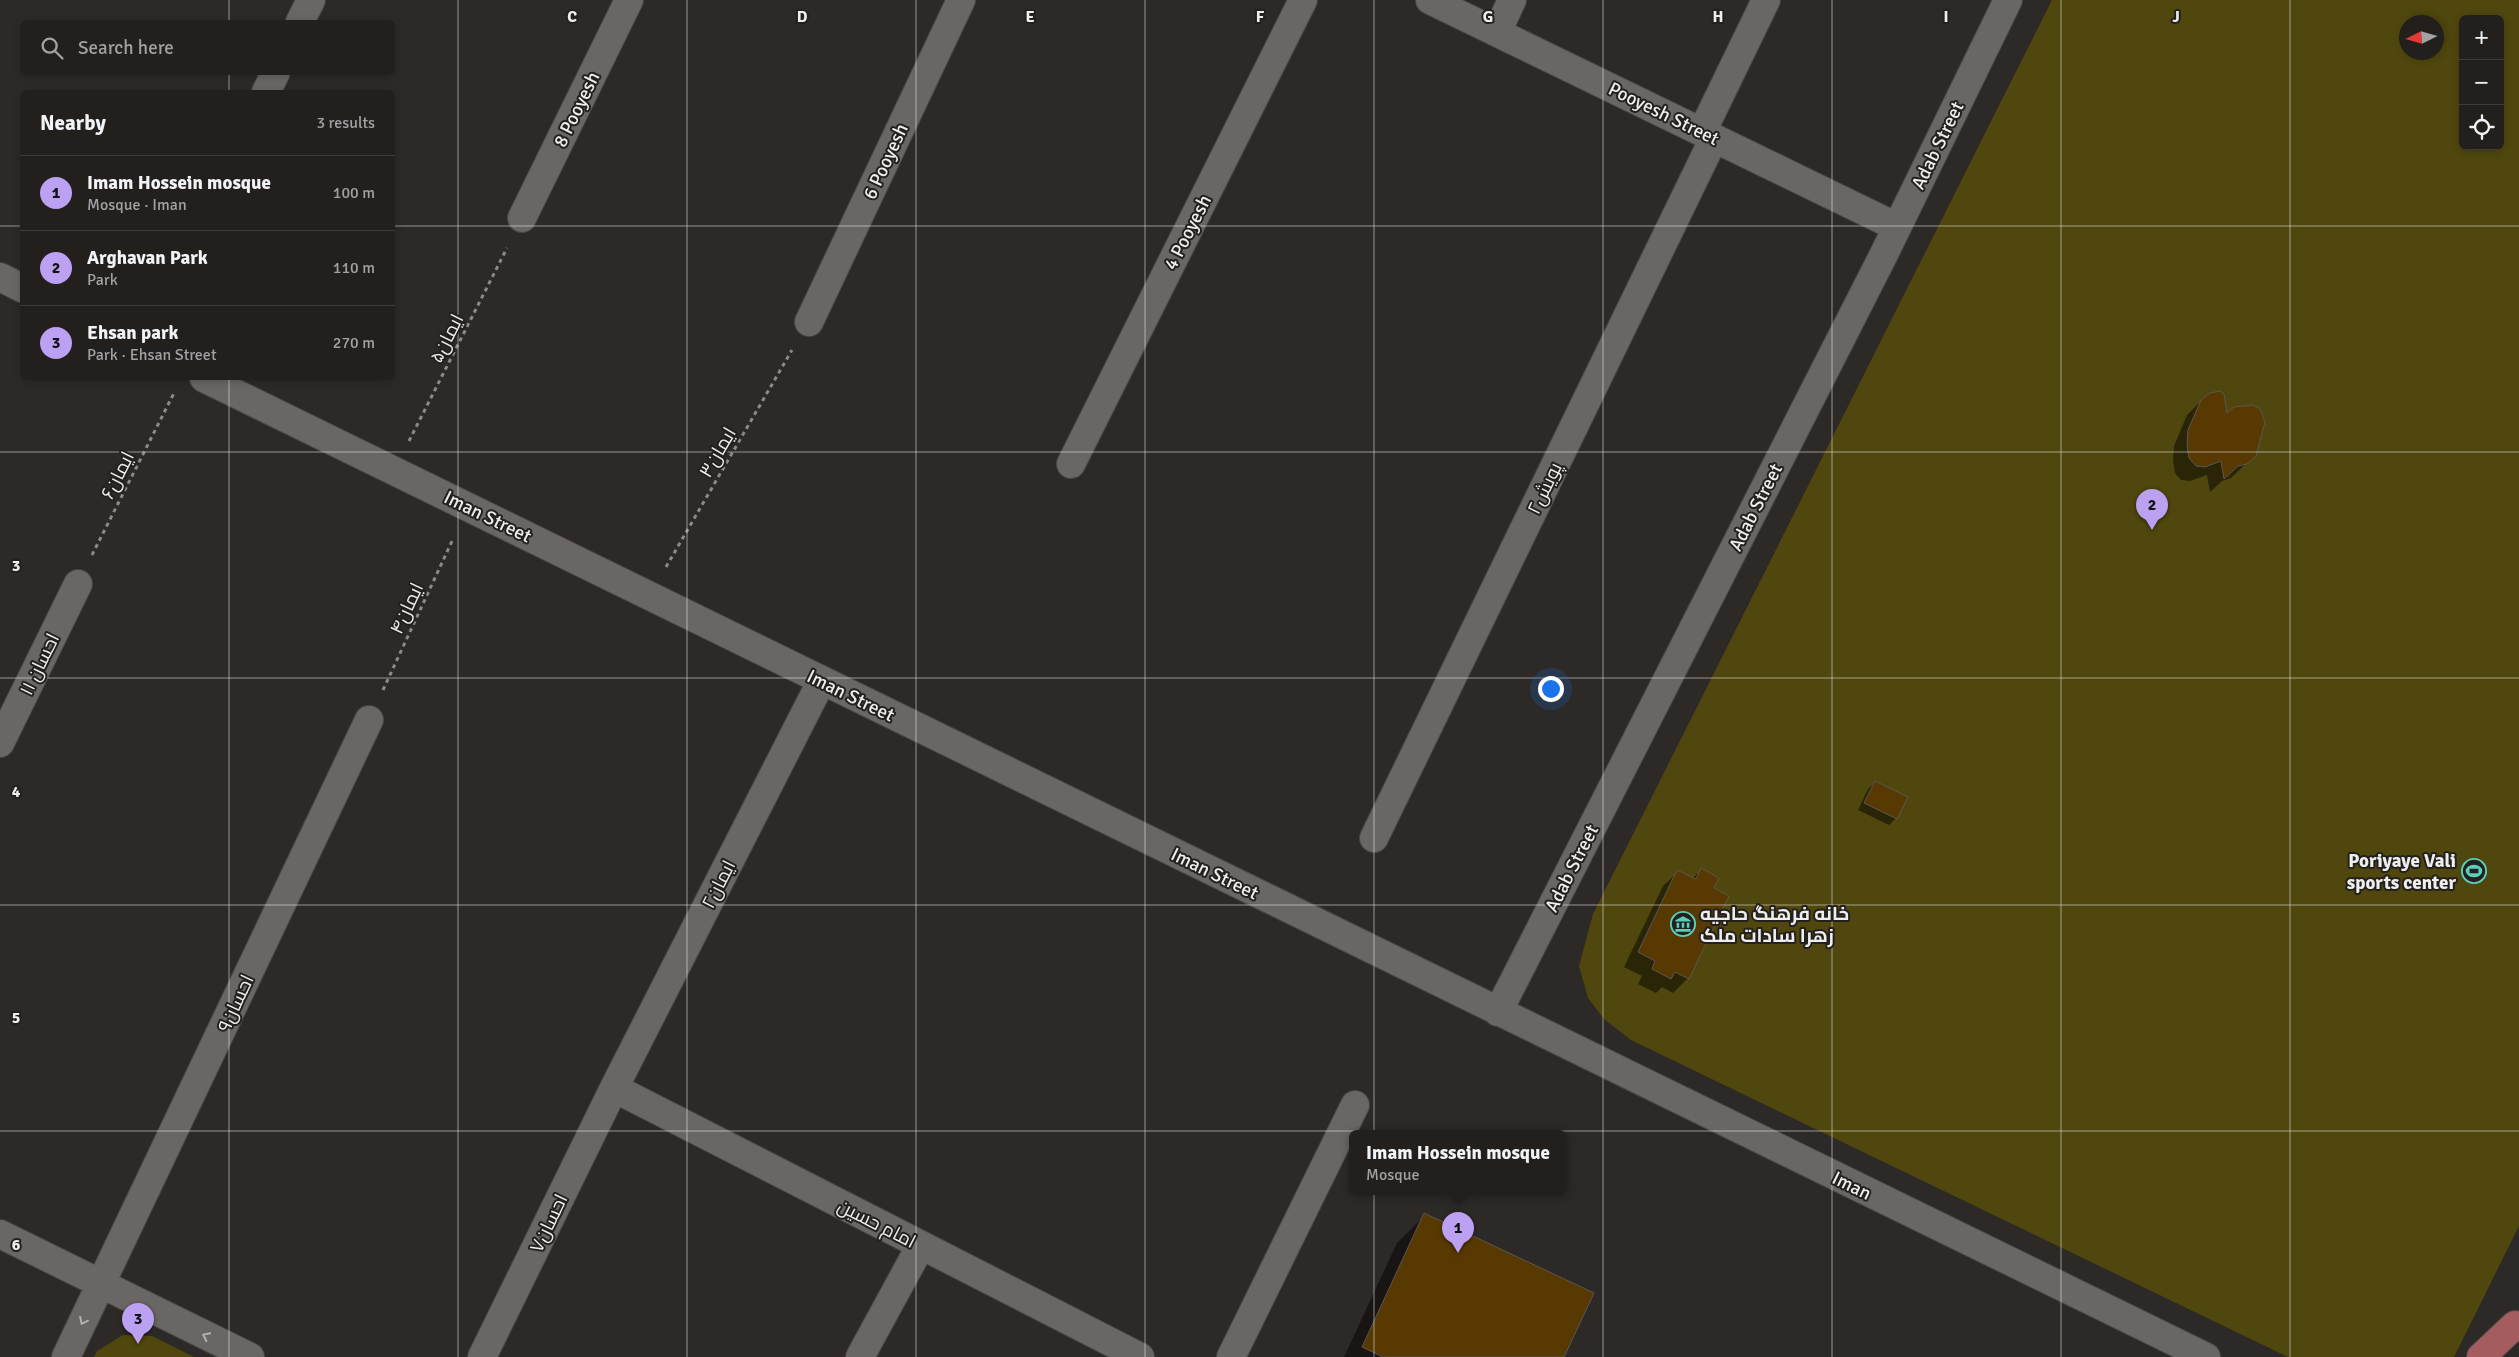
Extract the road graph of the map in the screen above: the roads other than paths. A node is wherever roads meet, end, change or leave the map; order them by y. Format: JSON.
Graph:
{"nodes":[{"id":1,"x":311,"y":0,"type":"edge"},
{"id":2,"x":629,"y":0,"type":"edge"},
{"id":3,"x":960,"y":0,"type":"edge"},
{"id":4,"x":1303,"y":0,"type":"edge"},
{"id":5,"x":1430,"y":0,"type":"edge"},
{"id":6,"x":1512,"y":0,"type":"edge"},
{"id":7,"x":1766,"y":0,"type":"edge"},
{"id":8,"x":2008,"y":0,"type":"edge"},
{"id":9,"x":301,"y":20,"type":"edge"},
{"id":10,"x":1497,"y":32,"type":"junction"},
{"id":11,"x":274,"y":75,"type":"edge"},
{"id":12,"x":267,"y":90,"type":"edge"},
{"id":13,"x":1708,"y":135,"type":"junction"},
{"id":14,"x":522,"y":218,"type":"road end"},
{"id":15,"x":1897,"y":227,"type":"junction"},
{"id":16,"x":0,"y":277,"type":"edge"},
{"id":17,"x":20,"y":287,"type":"edge"},
{"id":18,"x":809,"y":322,"type":"road end"},
{"id":19,"x":208,"y":380,"type":"edge"},
{"id":20,"x":1071,"y":464,"type":"dead end"},
{"id":21,"x":78,"y":584,"type":"road end"},
{"id":22,"x":822,"y":680,"type":"junction"},
{"id":23,"x":369,"y":720,"type":"road end"},
{"id":24,"x":0,"y":743,"type":"edge"},
{"id":25,"x":1374,"y":838,"type":"dead end"},
{"id":26,"x":1498,"y":1012,"type":"junction"},
{"id":27,"x":614,"y":1088,"type":"junction"},
{"id":28,"x":1355,"y":1105,"type":"dead end"},
{"id":29,"x":0,"y":1234,"type":"edge"},
{"id":30,"x":921,"y":1245,"type":"junction"},
{"id":31,"x":101,"y":1286,"type":"junction"},
{"id":32,"x":2517,"y":1320,"type":"edge"},
{"id":33,"x":66,"y":1357,"type":"edge"},
{"id":34,"x":250,"y":1357,"type":"edge"},
{"id":35,"x":482,"y":1357,"type":"edge"},
{"id":36,"x":860,"y":1357,"type":"edge"},
{"id":37,"x":1140,"y":1357,"type":"edge"},
{"id":38,"x":1231,"y":1357,"type":"edge"},
{"id":39,"x":2206,"y":1357,"type":"edge"},
{"id":40,"x":2481,"y":1357,"type":"edge"},
{"id":41,"x":2498,"y":1357,"type":"edge"}],
"edges":[{"from":1,"to":9,"type":"street"},
{"from":2,"to":14,"type":"street","name":"8 Pooyesh"},
{"from":3,"to":18,"type":"street","name":"6 Pooyesh"},
{"from":4,"to":20,"type":"street","name":"4 Pooyesh"},
{"from":5,"to":10,"type":"street","name":"Pooyesh Street"},
{"from":6,"to":10,"type":"street"},
{"from":7,"to":13,"type":"street","name":"پویش۲"},
{"from":8,"to":15,"type":"street","name":"Adab Street"},
{"from":10,"to":13,"type":"street","name":"Pooyesh Street"},
{"from":11,"to":12,"type":"street"},
{"from":13,"to":15,"type":"street","name":"Pooyesh Street"},
{"from":13,"to":25,"type":"street","name":"پویش۲"},
{"from":15,"to":26,"type":"street","name":"Adab Street"},
{"from":16,"to":17,"type":"street"},
{"from":19,"to":22,"type":"street","name":"Iman Street"},
{"from":21,"to":24,"type":"street","name":"احسان ۱۱"},
{"from":22,"to":26,"type":"street","name":"Iman Street"},
{"from":22,"to":27,"type":"street","name":"ایمان۲"},
{"from":23,"to":31,"type":"street","name":"احسان۹"},
{"from":26,"to":39,"type":"street","name":"Iman"},
{"from":27,"to":30,"type":"street","name":"امام حسین"},
{"from":27,"to":35,"type":"street","name":"احسان۷"},
{"from":28,"to":38,"type":"street"},
{"from":29,"to":31,"type":"street"},
{"from":30,"to":36,"type":"street"},
{"from":30,"to":37,"type":"street","name":"امام حسین"},
{"from":31,"to":33,"type":"street","name":"احسان۹","one_way":true},
{"from":34,"to":31,"type":"street","one_way":true},
{"from":32,"to":40,"type":"main road"},
{"from":32,"to":41,"type":"main road"}]}
